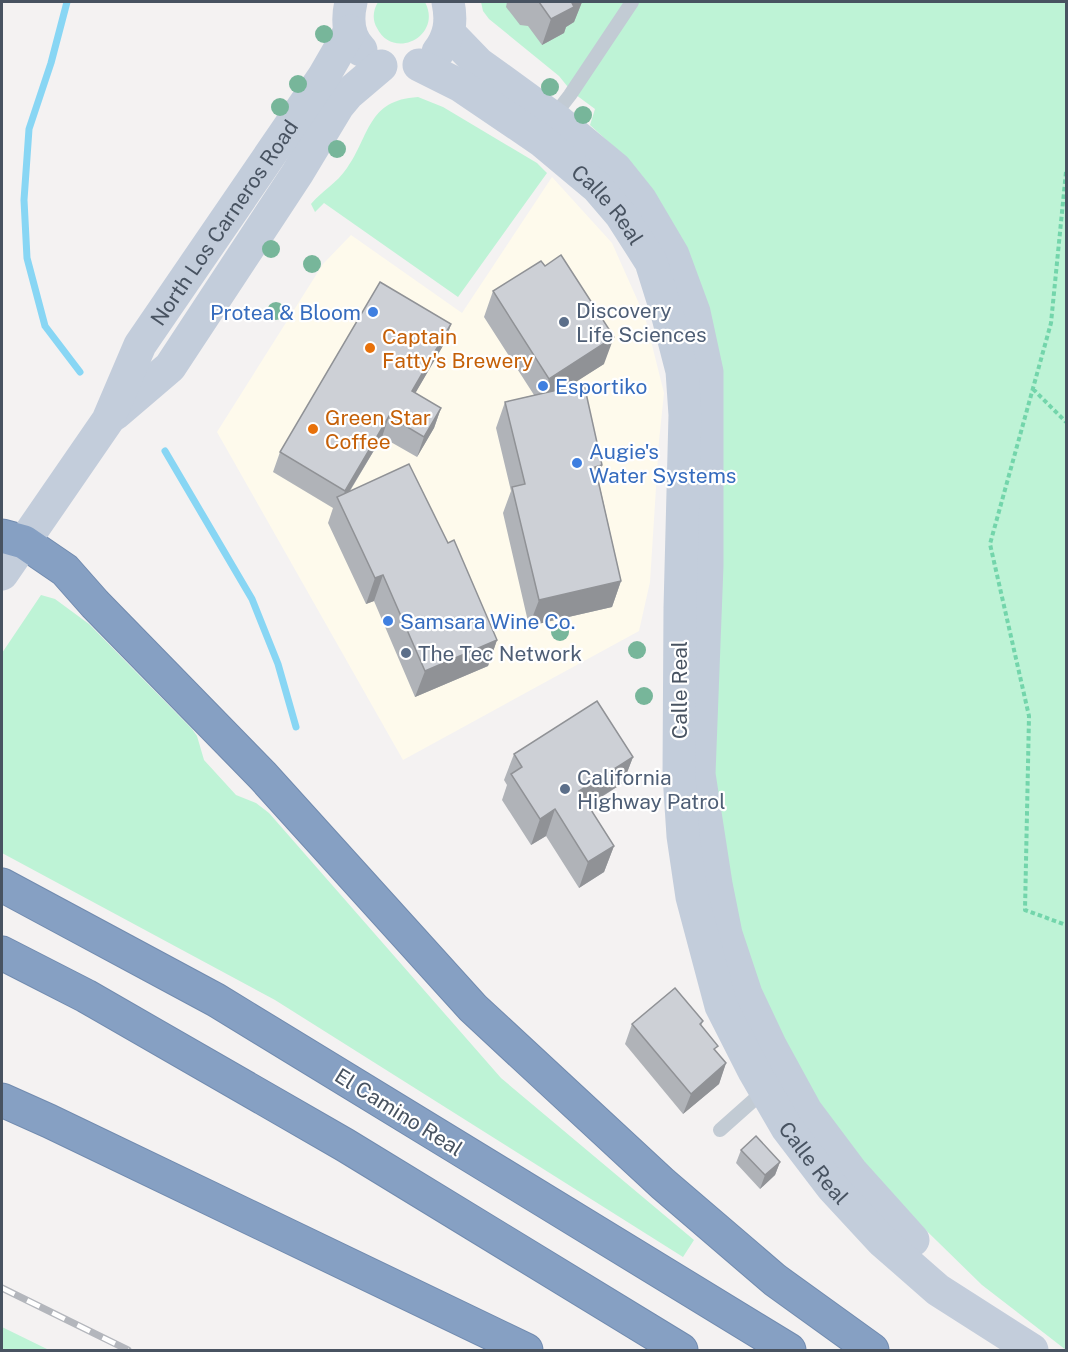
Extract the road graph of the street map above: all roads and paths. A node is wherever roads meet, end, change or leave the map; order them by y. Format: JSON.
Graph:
{"nodes":[{"id":1,"x":632,"y":2,"type":"edge"},
{"id":2,"x":449,"y":10,"type":"edge"},
{"id":3,"x":351,"y":16,"type":"edge"},
{"id":4,"x":419,"y":65,"type":"junction"},
{"id":5,"x":381,"y":66,"type":"junction"},
{"id":6,"x":553,"y":117,"type":"junction"},
{"id":7,"x":1066,"y":172,"type":"edge"},
{"id":8,"x":1033,"y":388,"type":"junction"},
{"id":9,"x":108,"y":420,"type":"junction"},
{"id":10,"x":1066,"y":422,"type":"edge"},
{"id":11,"x":13,"y":539,"type":"edge"},
{"id":12,"x":2,"y":574,"type":"edge"},
{"id":13,"x":2,"y":885,"type":"edge"},
{"id":14,"x":1066,"y":925,"type":"edge"},
{"id":15,"x":2,"y":953,"type":"edge"},
{"id":16,"x":765,"y":1090,"type":"junction"},
{"id":17,"x":2,"y":1100,"type":"edge"},
{"id":18,"x":720,"y":1130,"type":"dead end"},
{"id":19,"x":1026,"y":1346,"type":"edge"},
{"id":20,"x":526,"y":1350,"type":"edge"},
{"id":21,"x":681,"y":1350,"type":"edge"},
{"id":22,"x":789,"y":1350,"type":"edge"},
{"id":23,"x":872,"y":1350,"type":"edge"}],
"edges":[{"from":1,"to":6,"type":"lane"},
{"from":2,"to":4,"type":"main road"},
{"from":2,"to":6,"type":"main road","name":"Calle Real"},
{"from":3,"to":5,"type":"main road","name":"North Los Carneros Road"},
{"from":3,"to":9,"type":"main road","name":"North Los Carneros Road"},
{"from":4,"to":5,"type":"main road"},
{"from":4,"to":16,"type":"main road","name":"Calle Real"},
{"from":5,"to":9,"type":"main road","name":"North Los Carneros Road"},
{"from":6,"to":19,"type":"main road","name":"Calle Real"},
{"from":7,"to":8,"type":"path"},
{"from":8,"to":10,"type":"path"},
{"from":8,"to":14,"type":"path"},
{"from":9,"to":11,"type":"main road","name":"North Los Carneros Road"},
{"from":11,"to":12,"type":"main road","name":"North Los Carneros Road"},
{"from":11,"to":23,"type":"highway"},
{"from":13,"to":22,"type":"highway","name":"El Camino Real"},
{"from":15,"to":21,"type":"highway"},
{"from":16,"to":18,"type":"lane"},
{"from":16,"to":19,"type":"main road","name":"Calle Real"},
{"from":17,"to":20,"type":"highway"}]}
